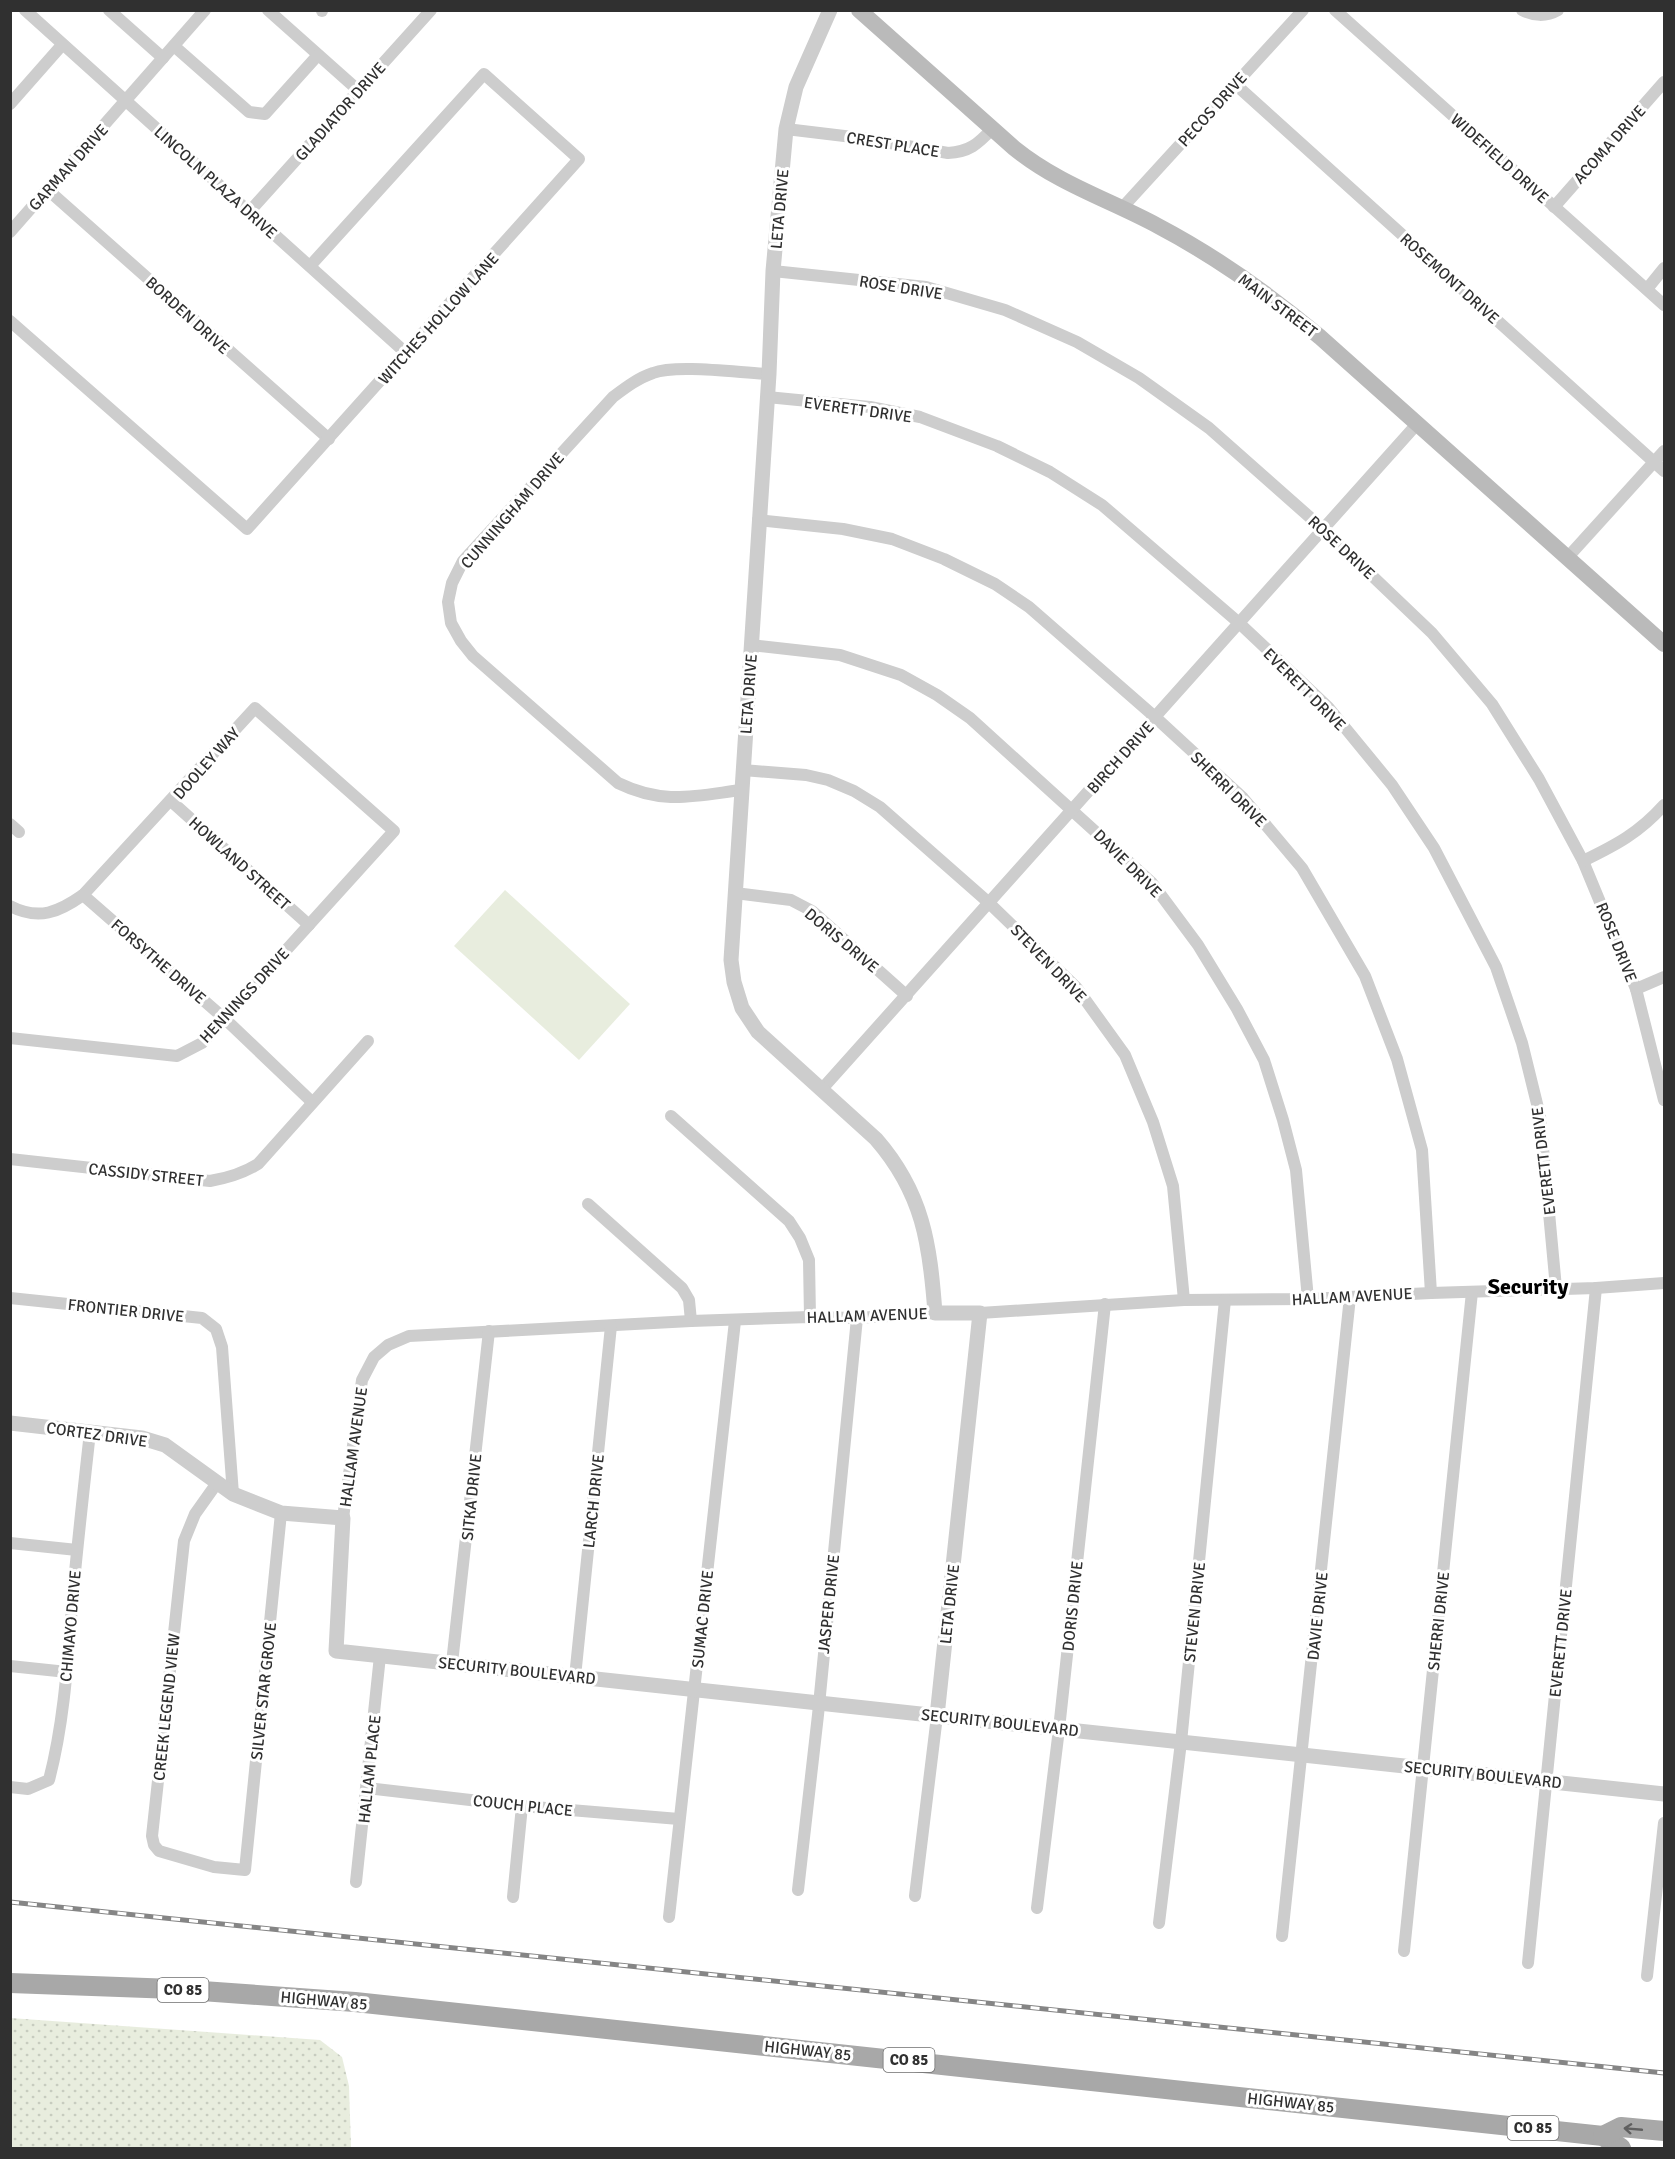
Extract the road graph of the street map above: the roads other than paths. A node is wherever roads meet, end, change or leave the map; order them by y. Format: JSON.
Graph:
{"nodes":[{"id":1,"x":25,"y":10,"type":"edge"},
{"id":2,"x":109,"y":10,"type":"edge"},
{"id":3,"x":205,"y":10,"type":"edge"},
{"id":4,"x":268,"y":10,"type":"edge"},
{"id":5,"x":431,"y":10,"type":"edge"},
{"id":6,"x":830,"y":10,"type":"edge"},
{"id":7,"x":860,"y":10,"type":"edge"},
{"id":8,"x":1303,"y":10,"type":"edge"},
{"id":9,"x":1335,"y":10,"type":"edge"},
{"id":10,"x":1522,"y":10,"type":"edge"},
{"id":11,"x":1558,"y":10,"type":"edge"},
{"id":12,"x":63,"y":45,"type":"junction"},
{"id":13,"x":174,"y":46,"type":"junction"},
{"id":14,"x":318,"y":55,"type":"junction"},
{"id":15,"x":163,"y":58,"type":"junction"},
{"id":16,"x":1665,"y":82,"type":"edge"},
{"id":17,"x":1235,"y":84,"type":"junction"},
{"id":18,"x":359,"y":91,"type":"junction"},
{"id":19,"x":126,"y":102,"type":"junction"},
{"id":20,"x":10,"y":104,"type":"edge"},
{"id":21,"x":786,"y":129,"type":"junction"},
{"id":22,"x":992,"y":129,"type":"junction"},
{"id":23,"x":48,"y":190,"type":"junction"},
{"id":24,"x":1554,"y":207,"type":"junction"},
{"id":25,"x":1122,"y":208,"type":"junction"},
{"id":26,"x":249,"y":212,"type":"junction"},
{"id":27,"x":10,"y":232,"type":"edge"},
{"id":28,"x":310,"y":266,"type":"junction"},
{"id":29,"x":1665,"y":268,"type":"edge"},
{"id":30,"x":773,"y":271,"type":"junction"},
{"id":31,"x":1647,"y":288,"type":"junction"},
{"id":32,"x":1665,"y":305,"type":"edge"},
{"id":33,"x":10,"y":321,"type":"edge"},
{"id":34,"x":406,"y":353,"type":"junction"},
{"id":35,"x":769,"y":374,"type":"junction"},
{"id":36,"x":767,"y":397,"type":"junction"},
{"id":37,"x":1417,"y":424,"type":"junction"},
{"id":38,"x":329,"y":439,"type":"junction"},
{"id":39,"x":1665,"y":451,"type":"edge"},
{"id":40,"x":1655,"y":462,"type":"junction"},
{"id":41,"x":1665,"y":471,"type":"edge"},
{"id":42,"x":758,"y":520,"type":"junction"},
{"id":43,"x":1322,"y":528,"type":"junction"},
{"id":44,"x":1568,"y":557,"type":"junction"},
{"id":45,"x":1238,"y":622,"type":"junction"},
{"id":46,"x":1665,"y":644,"type":"edge"},
{"id":47,"x":752,"y":645,"type":"junction"},
{"id":48,"x":1155,"y":717,"type":"junction"},
{"id":49,"x":743,"y":770,"type":"junction"},
{"id":50,"x":741,"y":790,"type":"junction"},
{"id":51,"x":171,"y":801,"type":"junction"},
{"id":52,"x":1665,"y":805,"type":"edge"},
{"id":53,"x":1072,"y":809,"type":"junction"},
{"id":54,"x":394,"y":831,"type":"joint"},
{"id":55,"x":1583,"y":861,"type":"junction"},
{"id":56,"x":735,"y":893,"type":"junction"},
{"id":57,"x":83,"y":895,"type":"junction"},
{"id":58,"x":988,"y":902,"type":"junction"},
{"id":59,"x":10,"y":906,"type":"edge"},
{"id":60,"x":309,"y":924,"type":"junction"},
{"id":61,"x":1665,"y":977,"type":"edge"},
{"id":62,"x":1636,"y":989,"type":"junction"},
{"id":63,"x":906,"y":996,"type":"junction"},
{"id":64,"x":225,"y":1020,"type":"junction"},
{"id":65,"x":10,"y":1038,"type":"edge"},
{"id":66,"x":368,"y":1041,"type":"dead end"},
{"id":67,"x":822,"y":1089,"type":"junction"},
{"id":68,"x":1665,"y":1100,"type":"edge"},
{"id":69,"x":312,"y":1102,"type":"junction"},
{"id":70,"x":671,"y":1116,"type":"dead end"},
{"id":71,"x":10,"y":1159,"type":"edge"},
{"id":72,"x":588,"y":1204,"type":"dead end"},
{"id":73,"x":1665,"y":1283,"type":"edge"},
{"id":74,"x":1556,"y":1288,"type":"junction"},
{"id":75,"x":1596,"y":1288,"type":"junction"},
{"id":76,"x":1473,"y":1292,"type":"junction"},
{"id":77,"x":1431,"y":1293,"type":"junction"},
{"id":78,"x":1350,"y":1296,"type":"junction"},
{"id":79,"x":10,"y":1298,"type":"edge"},
{"id":80,"x":1308,"y":1299,"type":"junction"},
{"id":81,"x":1184,"y":1300,"type":"junction"},
{"id":82,"x":1225,"y":1300,"type":"junction"},
{"id":83,"x":1105,"y":1304,"type":"junction"},
{"id":84,"x":935,"y":1313,"type":"junction"},
{"id":85,"x":980,"y":1313,"type":"junction"},
{"id":86,"x":810,"y":1317,"type":"junction"},
{"id":87,"x":857,"y":1318,"type":"junction"},
{"id":88,"x":691,"y":1321,"type":"junction"},
{"id":89,"x":735,"y":1321,"type":"junction"},
{"id":90,"x":611,"y":1326,"type":"junction"},
{"id":91,"x":489,"y":1331,"type":"junction"},
{"id":92,"x":10,"y":1423,"type":"edge"},
{"id":93,"x":90,"y":1432,"type":"junction"},
{"id":94,"x":217,"y":1483,"type":"junction"},
{"id":95,"x":233,"y":1494,"type":"junction"},
{"id":96,"x":281,"y":1513,"type":"junction"},
{"id":97,"x":343,"y":1518,"type":"junction"},
{"id":98,"x":10,"y":1543,"type":"edge"},
{"id":99,"x":77,"y":1550,"type":"junction"},
{"id":100,"x":336,"y":1651,"type":"joint"},
{"id":101,"x":381,"y":1656,"type":"junction"},
{"id":102,"x":452,"y":1663,"type":"junction"},
{"id":103,"x":10,"y":1666,"type":"edge"},
{"id":104,"x":67,"y":1672,"type":"junction"},
{"id":105,"x":575,"y":1677,"type":"junction"},
{"id":106,"x":695,"y":1689,"type":"junction"},
{"id":107,"x":818,"y":1703,"type":"junction"},
{"id":108,"x":937,"y":1716,"type":"junction"},
{"id":109,"x":1059,"y":1729,"type":"junction"},
{"id":110,"x":1181,"y":1742,"type":"junction"},
{"id":111,"x":1302,"y":1755,"type":"junction"},
{"id":112,"x":1423,"y":1768,"type":"junction"},
{"id":113,"x":1546,"y":1781,"type":"junction"},
{"id":114,"x":10,"y":1787,"type":"edge"},
{"id":115,"x":367,"y":1788,"type":"junction"},
{"id":116,"x":1665,"y":1794,"type":"edge"},
{"id":117,"x":522,"y":1806,"type":"junction"},
{"id":118,"x":679,"y":1819,"type":"junction"},
{"id":119,"x":1665,"y":1823,"type":"edge"},
{"id":120,"x":244,"y":1869,"type":"joint"},
{"id":121,"x":356,"y":1882,"type":"dead end"},
{"id":122,"x":798,"y":1890,"type":"dead end"},
{"id":123,"x":915,"y":1896,"type":"dead end"},
{"id":124,"x":513,"y":1897,"type":"dead end"},
{"id":125,"x":1037,"y":1908,"type":"dead end"},
{"id":126,"x":669,"y":1917,"type":"dead end"},
{"id":127,"x":1159,"y":1923,"type":"dead end"},
{"id":128,"x":1282,"y":1936,"type":"dead end"},
{"id":129,"x":1404,"y":1951,"type":"dead end"},
{"id":130,"x":1528,"y":1963,"type":"dead end"},
{"id":131,"x":1647,"y":1976,"type":"dead end"},
{"id":132,"x":10,"y":1983,"type":"edge"},
{"id":133,"x":1665,"y":2132,"type":"edge"},
{"id":134,"x":1603,"y":2136,"type":"junction"},
{"id":135,"x":1622,"y":2148,"type":"edge"}],
"edges":[{"from":1,"to":12,"type":"street","name":"LINCOLN PLAZA DRIVE"},
{"from":2,"to":15,"type":"street"},
{"from":3,"to":13,"type":"street","name":"GARMAN DRIVE"},
{"from":4,"to":14,"type":"street"},
{"from":5,"to":18,"type":"street","name":"GLADIATOR DRIVE"},
{"from":6,"to":21,"type":"street","name":"LETA DRIVE"},
{"from":7,"to":22,"type":"main road","name":"MAIN STREET"},
{"from":8,"to":17,"type":"street","name":"PECOS DRIVE"},
{"from":9,"to":24,"type":"street","name":"WIDEFIELD DRIVE"},
{"from":10,"to":11,"type":"street"},
{"from":12,"to":19,"type":"street","name":"LINCOLN PLAZA DRIVE"},
{"from":12,"to":20,"type":"street"},
{"from":13,"to":14,"type":"street"},
{"from":13,"to":15,"type":"street","name":"GARMAN DRIVE"},
{"from":14,"to":18,"type":"street"},
{"from":15,"to":19,"type":"street","name":"GARMAN DRIVE"},
{"from":16,"to":24,"type":"street","name":"ACOMA DRIVE"},
{"from":17,"to":25,"type":"street","name":"PECOS DRIVE"},
{"from":17,"to":40,"type":"street","name":"ROSEMONT DRIVE"},
{"from":18,"to":26,"type":"street","name":"GLADIATOR DRIVE"},
{"from":19,"to":23,"type":"street","name":"GARMAN DRIVE"},
{"from":19,"to":26,"type":"street","name":"LINCOLN PLAZA DRIVE"},
{"from":21,"to":22,"type":"street","name":"CREST PLACE"},
{"from":21,"to":30,"type":"street","name":"LETA DRIVE"},
{"from":22,"to":25,"type":"main road","name":"MAIN STREET"},
{"from":23,"to":27,"type":"street","name":"GARMAN DRIVE"},
{"from":23,"to":38,"type":"street","name":"BORDEN DRIVE"},
{"from":24,"to":31,"type":"street","name":"WIDEFIELD DRIVE"},
{"from":25,"to":37,"type":"main road","name":"MAIN STREET"},
{"from":26,"to":28,"type":"street","name":"LINCOLN PLAZA DRIVE"},
{"from":28,"to":34,"type":"street","name":"LINCOLN PLAZA DRIVE"},
{"from":28,"to":34,"type":"street","name":"WITCHES HOLLOW LANE"},
{"from":29,"to":31,"type":"street"},
{"from":30,"to":35,"type":"street","name":"LETA DRIVE"},
{"from":30,"to":43,"type":"street","name":"ROSE DRIVE"},
{"from":31,"to":32,"type":"street","name":"WIDEFIELD DRIVE"},
{"from":33,"to":38,"type":"street","name":"WITCHES HOLLOW LANE"},
{"from":34,"to":38,"type":"street","name":"WITCHES HOLLOW LANE"},
{"from":35,"to":36,"type":"street","name":"LETA DRIVE"},
{"from":35,"to":50,"type":"street","name":"CUNNINGHAM DRIVE"},
{"from":36,"to":42,"type":"street","name":"LETA DRIVE"},
{"from":36,"to":45,"type":"street","name":"EVERETT DRIVE"},
{"from":37,"to":43,"type":"street","name":"BIRCH DRIVE"},
{"from":37,"to":44,"type":"main road","name":"MAIN STREET"},
{"from":39,"to":40,"type":"street"},
{"from":40,"to":41,"type":"street","name":"ROSEMONT DRIVE"},
{"from":40,"to":44,"type":"street"},
{"from":42,"to":47,"type":"street","name":"LETA DRIVE"},
{"from":42,"to":48,"type":"street","name":"SHERRI DRIVE"},
{"from":43,"to":45,"type":"street","name":"BIRCH DRIVE"},
{"from":43,"to":55,"type":"street","name":"ROSE DRIVE"},
{"from":44,"to":46,"type":"main road","name":"MAIN STREET"},
{"from":45,"to":48,"type":"street","name":"BIRCH DRIVE"},
{"from":45,"to":74,"type":"street","name":"EVERETT DRIVE"},
{"from":47,"to":49,"type":"street","name":"LETA DRIVE"},
{"from":47,"to":53,"type":"street","name":"DAVIE DRIVE"},
{"from":48,"to":53,"type":"street","name":"BIRCH DRIVE"},
{"from":48,"to":77,"type":"street","name":"SHERRI DRIVE"},
{"from":49,"to":50,"type":"street","name":"LETA DRIVE"},
{"from":49,"to":58,"type":"street","name":"STEVEN DRIVE"},
{"from":50,"to":56,"type":"street","name":"LETA DRIVE"},
{"from":51,"to":54,"type":"street","name":"DOOLEY WAY"},
{"from":51,"to":57,"type":"street","name":"DOOLEY WAY"},
{"from":51,"to":60,"type":"street","name":"HOWLAND STREET"},
{"from":52,"to":55,"type":"street"},
{"from":53,"to":58,"type":"street","name":"BIRCH DRIVE"},
{"from":53,"to":80,"type":"street","name":"DAVIE DRIVE"},
{"from":54,"to":60,"type":"street","name":"HENNINGS DRIVE"},
{"from":55,"to":62,"type":"street","name":"ROSE DRIVE"},
{"from":56,"to":63,"type":"street","name":"DORIS DRIVE"},
{"from":56,"to":67,"type":"street","name":"LETA DRIVE"},
{"from":57,"to":59,"type":"street","name":"DOOLEY WAY"},
{"from":57,"to":64,"type":"street","name":"FORSYTHE DRIVE"},
{"from":58,"to":63,"type":"street","name":"BIRCH DRIVE"},
{"from":58,"to":81,"type":"street","name":"STEVEN DRIVE"},
{"from":60,"to":64,"type":"street","name":"HENNINGS DRIVE"},
{"from":61,"to":62,"type":"street"},
{"from":62,"to":68,"type":"street","name":"ROSE DRIVE"},
{"from":63,"to":67,"type":"street","name":"BIRCH DRIVE"},
{"from":64,"to":65,"type":"street","name":"HENNINGS DRIVE"},
{"from":64,"to":69,"type":"street","name":"FORSYTHE DRIVE"},
{"from":66,"to":69,"type":"street","name":"CASSIDY STREET"},
{"from":67,"to":84,"type":"street","name":"LETA DRIVE"},
{"from":69,"to":71,"type":"street","name":"CASSIDY STREET"},
{"from":70,"to":86,"type":"street"},
{"from":72,"to":88,"type":"street"},
{"from":73,"to":75,"type":"street","name":"HALLAM AVENUE"},
{"from":74,"to":75,"type":"street","name":"HALLAM AVENUE"},
{"from":74,"to":76,"type":"street","name":"HALLAM AVENUE"},
{"from":75,"to":113,"type":"street","name":"EVERETT DRIVE"},
{"from":76,"to":77,"type":"street","name":"HALLAM AVENUE"},
{"from":76,"to":112,"type":"street","name":"SHERRI DRIVE"},
{"from":77,"to":78,"type":"street","name":"HALLAM AVENUE"},
{"from":78,"to":80,"type":"street","name":"HALLAM AVENUE"},
{"from":78,"to":111,"type":"street","name":"DAVIE DRIVE"},
{"from":79,"to":95,"type":"street","name":"FRONTIER DRIVE"},
{"from":80,"to":82,"type":"street","name":"HALLAM AVENUE"},
{"from":81,"to":82,"type":"street","name":"HALLAM AVENUE"},
{"from":81,"to":83,"type":"street","name":"HALLAM AVENUE"},
{"from":82,"to":110,"type":"street","name":"STEVEN DRIVE"},
{"from":83,"to":85,"type":"street","name":"HALLAM AVENUE"},
{"from":83,"to":109,"type":"street","name":"DORIS DRIVE"},
{"from":84,"to":85,"type":"street","name":"HALLAM AVENUE"},
{"from":84,"to":87,"type":"street","name":"HALLAM AVENUE"},
{"from":85,"to":108,"type":"street","name":"LETA DRIVE"},
{"from":86,"to":87,"type":"street","name":"HALLAM AVENUE"},
{"from":86,"to":89,"type":"street","name":"HALLAM AVENUE"},
{"from":87,"to":107,"type":"street","name":"JASPER DRIVE"},
{"from":88,"to":89,"type":"street","name":"HALLAM AVENUE"},
{"from":88,"to":90,"type":"street","name":"HALLAM AVENUE"},
{"from":89,"to":106,"type":"street","name":"SUMAC DRIVE"},
{"from":90,"to":91,"type":"street","name":"HALLAM AVENUE"},
{"from":90,"to":105,"type":"street","name":"LARCH DRIVE"},
{"from":91,"to":97,"type":"street","name":"HALLAM AVENUE"},
{"from":91,"to":102,"type":"street","name":"SITKA DRIVE"},
{"from":92,"to":93,"type":"street","name":"CORTEZ DRIVE"},
{"from":93,"to":94,"type":"street","name":"CORTEZ DRIVE"},
{"from":93,"to":99,"type":"street","name":"CHIMAYO DRIVE"},
{"from":94,"to":95,"type":"street","name":"CORTEZ DRIVE"},
{"from":94,"to":120,"type":"street","name":"CREEK LEGEND VIEW"},
{"from":95,"to":96,"type":"street","name":"CORTEZ DRIVE"},
{"from":96,"to":97,"type":"street","name":"CORTEZ DRIVE"},
{"from":96,"to":120,"type":"street","name":"SILVER STAR GROVE"},
{"from":97,"to":100,"type":"street","name":"HALLAM AVENUE"},
{"from":98,"to":99,"type":"street"},
{"from":99,"to":104,"type":"street","name":"CHIMAYO DRIVE"},
{"from":100,"to":101,"type":"street","name":"SECURITY BOULEVARD"},
{"from":101,"to":102,"type":"street","name":"SECURITY BOULEVARD"},
{"from":101,"to":115,"type":"street","name":"HALLAM PLACE"},
{"from":102,"to":105,"type":"street","name":"SECURITY BOULEVARD"},
{"from":103,"to":104,"type":"street"},
{"from":104,"to":114,"type":"street","name":"CHIMAYO DRIVE"},
{"from":105,"to":106,"type":"street","name":"SECURITY BOULEVARD"},
{"from":106,"to":107,"type":"street","name":"SECURITY BOULEVARD"},
{"from":106,"to":118,"type":"street","name":"SUMAC DRIVE"},
{"from":107,"to":108,"type":"street","name":"SECURITY BOULEVARD"},
{"from":107,"to":122,"type":"street","name":"JASPER DRIVE"},
{"from":108,"to":109,"type":"street","name":"SECURITY BOULEVARD"},
{"from":108,"to":123,"type":"street","name":"LETA DRIVE"},
{"from":109,"to":110,"type":"street","name":"SECURITY BOULEVARD"},
{"from":109,"to":125,"type":"street","name":"DORIS DRIVE"},
{"from":110,"to":111,"type":"street","name":"SECURITY BOULEVARD"},
{"from":110,"to":127,"type":"street","name":"STEVEN DRIVE"},
{"from":111,"to":112,"type":"street","name":"SECURITY BOULEVARD"},
{"from":111,"to":128,"type":"street","name":"DAVIE DRIVE"},
{"from":112,"to":113,"type":"street","name":"SECURITY BOULEVARD"},
{"from":112,"to":129,"type":"street","name":"SHERRI DRIVE"},
{"from":113,"to":116,"type":"street","name":"SECURITY BOULEVARD"},
{"from":113,"to":130,"type":"street","name":"EVERETT DRIVE"},
{"from":115,"to":117,"type":"street","name":"COUCH PLACE"},
{"from":115,"to":121,"type":"street","name":"HALLAM PLACE"},
{"from":117,"to":118,"type":"street","name":"COUCH PLACE"},
{"from":117,"to":124,"type":"street"},
{"from":118,"to":126,"type":"street","name":"SUMAC DRIVE"},
{"from":119,"to":131,"type":"street"},
{"from":132,"to":134,"type":"main road","name":"HIGHWAY 85","number":"CO 85"},
{"from":133,"to":134,"type":"main road","name":"HIGHWAY 85","number":"CO 85","one_way":true},
{"from":134,"to":135,"type":"main road","name":"HIGHWAY 85","number":"CO 85"}]}
